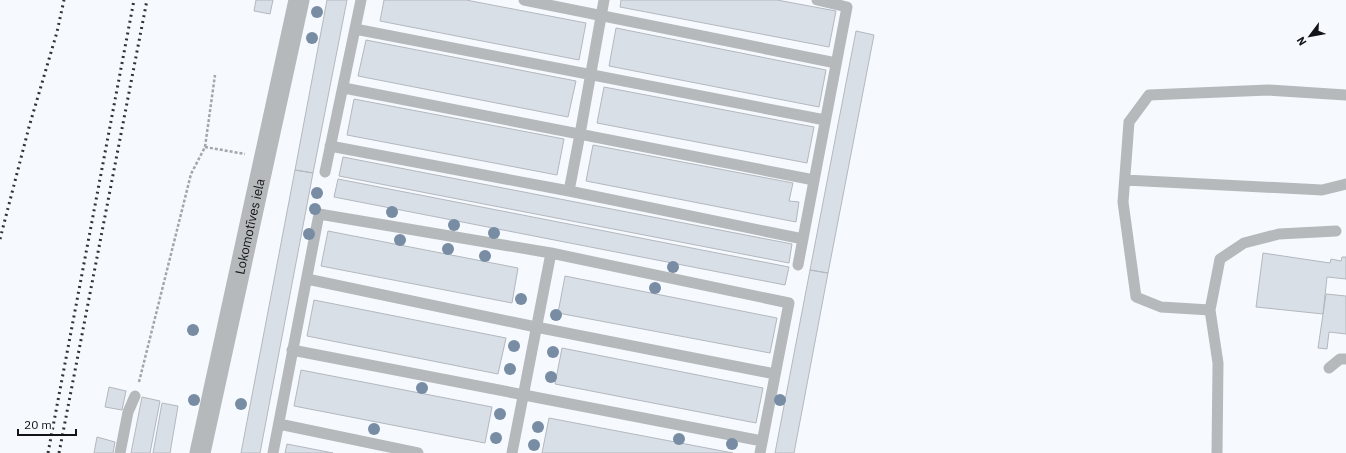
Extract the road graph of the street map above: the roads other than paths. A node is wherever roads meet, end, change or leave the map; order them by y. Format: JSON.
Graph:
{"nodes":[{"id":1,"x":299,"y":0,"type":"edge"},
{"id":2,"x":361,"y":0,"type":"edge"},
{"id":3,"x":524,"y":0,"type":"edge"},
{"id":4,"x":604,"y":0,"type":"edge"},
{"id":5,"x":817,"y":0,"type":"edge"},
{"id":6,"x":601,"y":15,"type":"junction"},
{"id":7,"x":355,"y":29,"type":"junction"},
{"id":8,"x":836,"y":62,"type":"junction"},
{"id":9,"x":591,"y":74,"type":"junction"},
{"id":10,"x":344,"y":88,"type":"junction"},
{"id":11,"x":1346,"y":95,"type":"edge"},
{"id":12,"x":826,"y":120,"type":"junction"},
{"id":13,"x":580,"y":134,"type":"junction"},
{"id":14,"x":330,"y":146,"type":"junction"},
{"id":15,"x":325,"y":172,"type":"dead end"},
{"id":16,"x":814,"y":180,"type":"junction"},
{"id":17,"x":1125,"y":180,"type":"junction"},
{"id":18,"x":1346,"y":184,"type":"edge"},
{"id":19,"x":568,"y":191,"type":"junction"},
{"id":20,"x":1336,"y":231,"type":"dead end"},
{"id":21,"x":803,"y":239,"type":"junction"},
{"id":22,"x":551,"y":254,"type":"junction"},
{"id":23,"x":798,"y":265,"type":"dead end"},
{"id":24,"x":308,"y":279,"type":"junction"},
{"id":25,"x":1210,"y":310,"type":"junction"},
{"id":26,"x":536,"y":327,"type":"junction"},
{"id":27,"x":292,"y":350,"type":"junction"},
{"id":28,"x":1346,"y":359,"type":"edge"},
{"id":29,"x":1328,"y":368,"type":"dead end"},
{"id":30,"x":775,"y":374,"type":"junction"},
{"id":31,"x":524,"y":394,"type":"junction"},
{"id":32,"x":135,"y":396,"type":"road end"},
{"id":33,"x":279,"y":424,"type":"junction"},
{"id":34,"x":762,"y":441,"type":"junction"},
{"id":35,"x":120,"y":453,"type":"edge"},
{"id":36,"x":200,"y":453,"type":"edge"},
{"id":37,"x":273,"y":453,"type":"edge"},
{"id":38,"x":418,"y":453,"type":"edge"},
{"id":39,"x":512,"y":453,"type":"edge"},
{"id":40,"x":760,"y":453,"type":"edge"},
{"id":41,"x":1217,"y":453,"type":"edge"}],
"edges":[{"from":1,"to":36,"type":"street","name":"Lokomotīves iela"},
{"from":2,"to":7,"type":"lane"},
{"from":3,"to":6,"type":"lane"},
{"from":4,"to":6,"type":"lane"},
{"from":5,"to":8,"type":"lane"},
{"from":6,"to":8,"type":"lane"},
{"from":6,"to":9,"type":"lane"},
{"from":7,"to":9,"type":"lane"},
{"from":7,"to":10,"type":"lane"},
{"from":8,"to":12,"type":"lane"},
{"from":9,"to":12,"type":"lane"},
{"from":9,"to":13,"type":"lane"},
{"from":10,"to":13,"type":"lane"},
{"from":10,"to":14,"type":"lane"},
{"from":11,"to":17,"type":"lane"},
{"from":12,"to":16,"type":"lane"},
{"from":13,"to":16,"type":"lane"},
{"from":13,"to":19,"type":"lane"},
{"from":14,"to":15,"type":"lane"},
{"from":14,"to":19,"type":"lane"},
{"from":16,"to":21,"type":"lane"},
{"from":17,"to":18,"type":"lane"},
{"from":17,"to":25,"type":"lane"},
{"from":19,"to":21,"type":"lane"},
{"from":20,"to":25,"type":"lane"},
{"from":21,"to":23,"type":"lane"},
{"from":22,"to":24,"type":"lane"},
{"from":22,"to":26,"type":"lane"},
{"from":22,"to":30,"type":"lane"},
{"from":24,"to":26,"type":"lane"},
{"from":24,"to":27,"type":"lane"},
{"from":25,"to":41,"type":"lane"},
{"from":26,"to":30,"type":"lane"},
{"from":26,"to":31,"type":"lane"},
{"from":27,"to":31,"type":"lane"},
{"from":27,"to":33,"type":"lane"},
{"from":28,"to":29,"type":"lane"},
{"from":30,"to":34,"type":"lane"},
{"from":31,"to":34,"type":"lane"},
{"from":31,"to":39,"type":"lane"},
{"from":32,"to":35,"type":"lane"},
{"from":33,"to":37,"type":"lane"},
{"from":33,"to":38,"type":"lane"},
{"from":34,"to":40,"type":"lane"}]}
